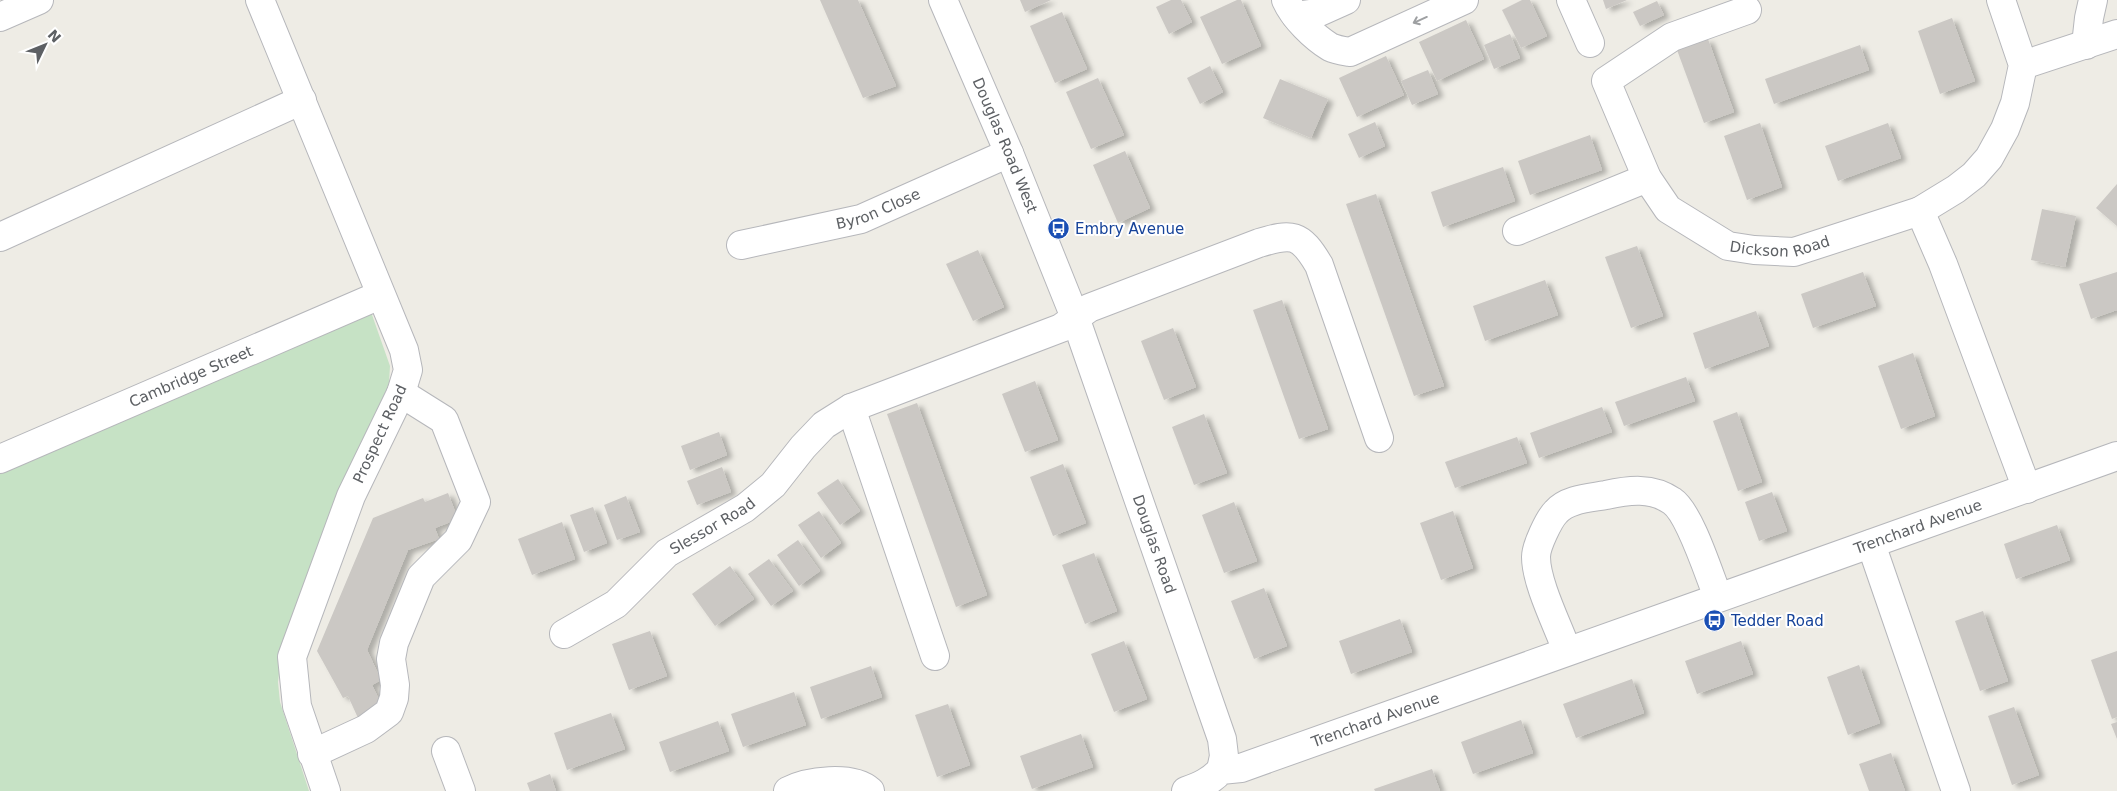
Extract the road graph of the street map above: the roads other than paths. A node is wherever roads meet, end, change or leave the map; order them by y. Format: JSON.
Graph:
{"nodes":[{"id":1,"x":39,"y":0,"type":"edge"},
{"id":2,"x":260,"y":0,"type":"edge"},
{"id":3,"x":944,"y":0,"type":"edge"},
{"id":4,"x":1346,"y":0,"type":"edge"},
{"id":5,"x":1464,"y":0,"type":"edge"},
{"id":6,"x":1571,"y":0,"type":"edge"},
{"id":7,"x":2001,"y":0,"type":"edge"},
{"id":8,"x":2094,"y":0,"type":"edge"},
{"id":9,"x":1291,"y":8,"type":"edge"},
{"id":10,"x":1747,"y":10,"type":"dead end"},
{"id":11,"x":0,"y":17,"type":"edge"},
{"id":12,"x":2117,"y":34,"type":"edge"},
{"id":13,"x":1590,"y":44,"type":"dead end"},
{"id":14,"x":2086,"y":45,"type":"junction"},
{"id":15,"x":2023,"y":65,"type":"junction"},
{"id":16,"x":302,"y":100,"type":"junction"},
{"id":17,"x":1008,"y":153,"type":"junction"},
{"id":18,"x":1647,"y":178,"type":"junction"},
{"id":19,"x":1920,"y":211,"type":"junction"},
{"id":20,"x":1518,"y":231,"type":"dead end"},
{"id":21,"x":0,"y":237,"type":"edge"},
{"id":22,"x":741,"y":245,"type":"dead end"},
{"id":23,"x":380,"y":295,"type":"junction"},
{"id":24,"x":1076,"y":320,"type":"junction"},
{"id":25,"x":401,"y":393,"type":"junction"},
{"id":26,"x":851,"y":408,"type":"junction"},
{"id":27,"x":1379,"y":438,"type":"dead end"},
{"id":28,"x":2117,"y":456,"type":"edge"},
{"id":29,"x":0,"y":459,"type":"edge"},
{"id":30,"x":2027,"y":489,"type":"junction"},
{"id":31,"x":1871,"y":544,"type":"junction"},
{"id":32,"x":1718,"y":597,"type":"junction"},
{"id":33,"x":564,"y":634,"type":"dead end"},
{"id":34,"x":1567,"y":651,"type":"junction"},
{"id":35,"x":935,"y":656,"type":"dead end"},
{"id":36,"x":446,"y":751,"type":"dead end"},
{"id":37,"x":312,"y":754,"type":"junction"},
{"id":38,"x":1221,"y":770,"type":"junction"},
{"id":39,"x":326,"y":791,"type":"edge"},
{"id":40,"x":461,"y":791,"type":"edge"},
{"id":41,"x":788,"y":791,"type":"edge"},
{"id":42,"x":870,"y":791,"type":"edge"},
{"id":43,"x":1186,"y":791,"type":"edge"},
{"id":44,"x":1956,"y":791,"type":"edge"}],
"edges":[{"from":1,"to":11,"type":"street"},
{"from":2,"to":16,"type":"street","name":"Prospect Road"},
{"from":3,"to":17,"type":"street","name":"Douglas Road West"},
{"from":4,"to":9,"type":"street"},
{"from":5,"to":9,"type":"street","one_way":true},
{"from":6,"to":13,"type":"street"},
{"from":7,"to":15,"type":"street"},
{"from":8,"to":14,"type":"street"},
{"from":10,"to":18,"type":"street","name":"Dickson Road"},
{"from":12,"to":14,"type":"street"},
{"from":14,"to":15,"type":"street"},
{"from":15,"to":19,"type":"street","name":"Dickson Road"},
{"from":16,"to":21,"type":"street"},
{"from":16,"to":23,"type":"street","name":"Prospect Road"},
{"from":17,"to":22,"type":"street","name":"Byron Close"},
{"from":17,"to":24,"type":"street","name":"Douglas Road West"},
{"from":18,"to":19,"type":"street","name":"Dickson Road"},
{"from":18,"to":20,"type":"street"},
{"from":19,"to":30,"type":"street"},
{"from":23,"to":25,"type":"street","name":"Prospect Road"},
{"from":23,"to":29,"type":"street","name":"Cambridge Street"},
{"from":24,"to":26,"type":"street","name":"Slessor Road"},
{"from":24,"to":27,"type":"street"},
{"from":24,"to":38,"type":"street","name":"Douglas Road"},
{"from":25,"to":37,"type":"street","name":"Prospect Road"},
{"from":25,"to":37,"type":"street"},
{"from":26,"to":33,"type":"street","name":"Slessor Road"},
{"from":26,"to":35,"type":"street"},
{"from":28,"to":30,"type":"street","name":"Trenchard Avenue"},
{"from":30,"to":31,"type":"street","name":"Trenchard Avenue"},
{"from":31,"to":32,"type":"street","name":"Trenchard Avenue"},
{"from":31,"to":44,"type":"street"},
{"from":32,"to":34,"type":"street","name":"Trenchard Avenue"},
{"from":32,"to":34,"type":"street"},
{"from":34,"to":38,"type":"street","name":"Trenchard Avenue"},
{"from":36,"to":40,"type":"street"},
{"from":37,"to":39,"type":"street","name":"Prospect Road"},
{"from":38,"to":43,"type":"street","name":"Trenchard Avenue"},
{"from":41,"to":42,"type":"street"}]}
